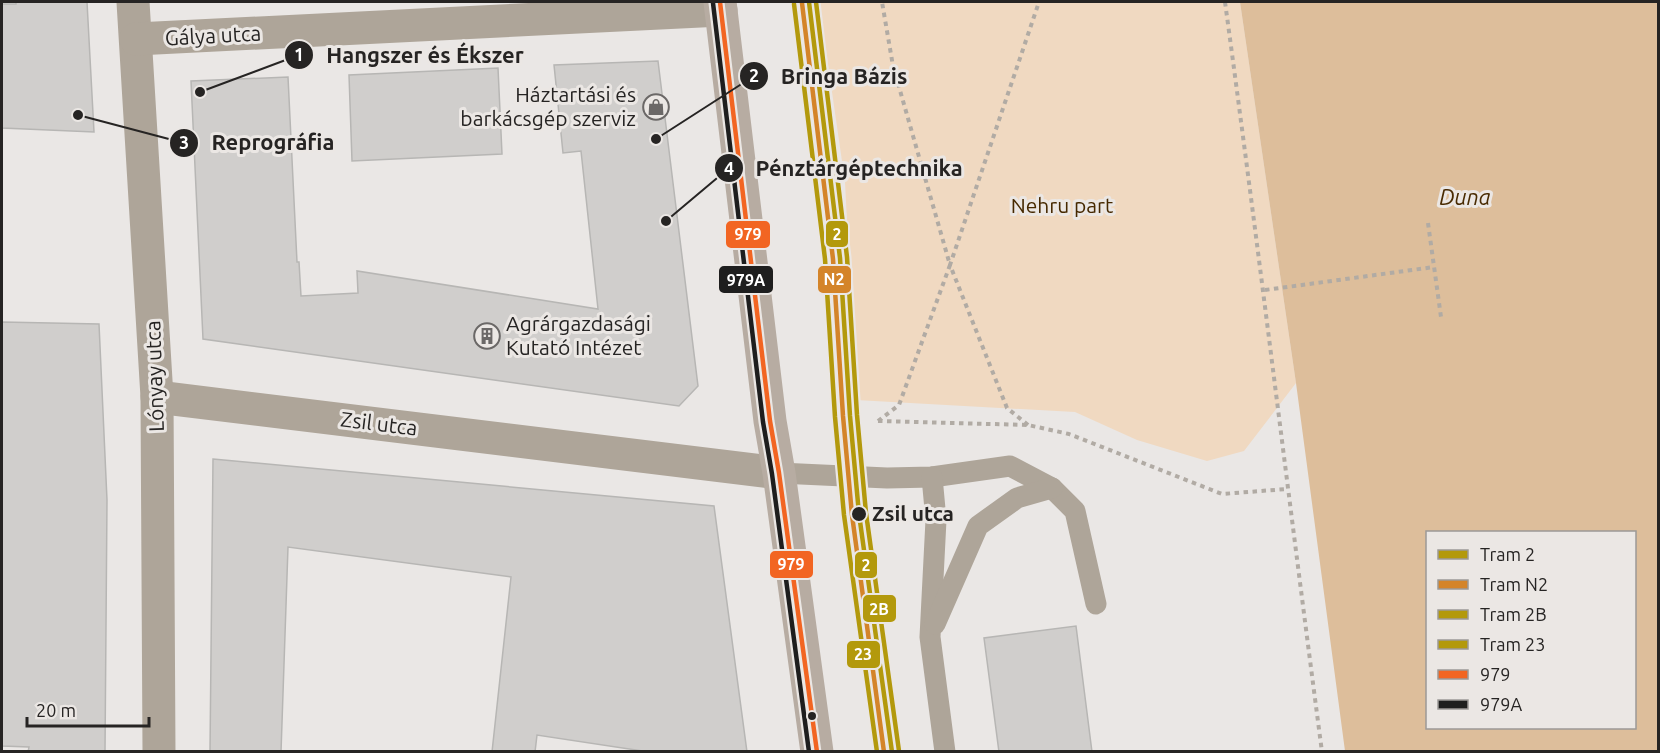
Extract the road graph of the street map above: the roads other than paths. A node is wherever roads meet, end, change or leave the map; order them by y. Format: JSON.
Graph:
{"nodes":[{"id":1,"x":133,"y":2,"type":"edge"},
{"id":2,"x":721,"y":6,"type":"edge"},
{"id":3,"x":136,"y":39,"type":"junction"},
{"id":4,"x":157,"y":397,"type":"junction"},
{"id":5,"x":779,"y":473,"type":"junction"},
{"id":6,"x":932,"y":477,"type":"junction"},
{"id":7,"x":1052,"y":488,"type":"junction"},
{"id":8,"x":1096,"y":604,"type":"dead end"},
{"id":9,"x":930,"y":637,"type":"junction"},
{"id":10,"x":159,"y":752,"type":"edge"},
{"id":11,"x":817,"y":752,"type":"edge"},
{"id":12,"x":945,"y":752,"type":"edge"}],
"edges":[{"from":1,"to":3,"type":"street","name":"Lónyay utca"},
{"from":2,"to":3,"type":"street","name":"Gálya utca"},
{"from":2,"to":5,"type":"main road"},
{"from":3,"to":4,"type":"street","name":"Lónyay utca"},
{"from":4,"to":5,"type":"street","name":"Zsil utca"},
{"from":4,"to":10,"type":"street","name":"Lónyay utca"},
{"from":5,"to":6,"type":"lane"},
{"from":5,"to":11,"type":"main road"},
{"from":6,"to":7,"type":"lane"},
{"from":6,"to":9,"type":"lane"},
{"from":7,"to":8,"type":"lane"},
{"from":7,"to":9,"type":"lane"},
{"from":9,"to":12,"type":"lane"}]}
